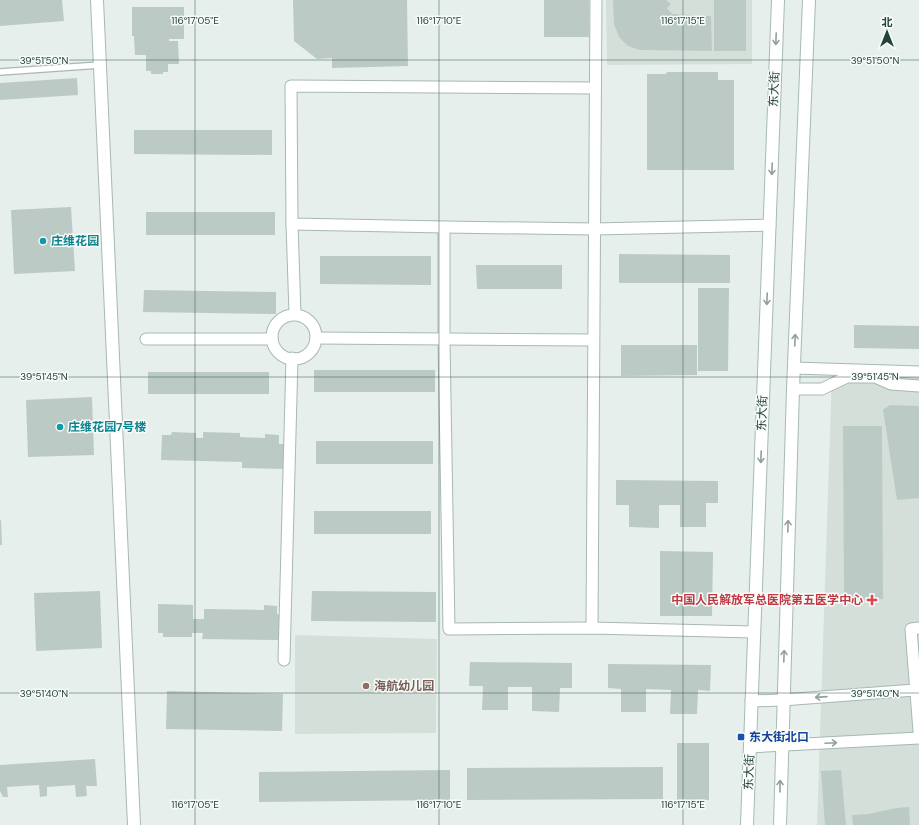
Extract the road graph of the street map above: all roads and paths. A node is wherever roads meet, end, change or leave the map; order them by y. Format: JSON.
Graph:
{"nodes":[{"id":1,"x":97,"y":0,"type":"edge"},
{"id":2,"x":596,"y":0,"type":"edge"},
{"id":3,"x":778,"y":0,"type":"edge"},
{"id":4,"x":809,"y":0,"type":"edge"},
{"id":5,"x":100,"y":65,"type":"junction"},
{"id":6,"x":0,"y":72,"type":"edge"},
{"id":7,"x":595,"y":88,"type":"junction"},
{"id":8,"x":292,"y":224,"type":"junction"},
{"id":9,"x":770,"y":225,"type":"junction"},
{"id":10,"x":444,"y":227,"type":"junction"},
{"id":11,"x":594,"y":228,"type":"junction"},
{"id":12,"x":295,"y":314,"type":"junction"},
{"id":13,"x":316,"y":338,"type":"junction"},
{"id":14,"x":146,"y":339,"type":"dead end"},
{"id":15,"x":272,"y":339,"type":"junction"},
{"id":16,"x":444,"y":340,"type":"junction"},
{"id":17,"x":594,"y":340,"type":"junction"},
{"id":18,"x":292,"y":358,"type":"junction"},
{"id":19,"x":794,"y":368,"type":"junction"},
{"id":20,"x":919,"y":372,"type":"edge"},
{"id":21,"x":919,"y":386,"type":"edge"},
{"id":22,"x":793,"y":389,"type":"junction"},
{"id":23,"x":592,"y":628,"type":"junction"},
{"id":24,"x":919,"y":628,"type":"edge"},
{"id":25,"x":754,"y":632,"type":"junction"},
{"id":26,"x":284,"y":660,"type":"dead end"},
{"id":27,"x":915,"y":690,"type":"junction"},
{"id":28,"x":782,"y":700,"type":"junction"},
{"id":29,"x":751,"y":701,"type":"junction"},
{"id":30,"x":919,"y":731,"type":"edge"},
{"id":31,"x":919,"y":738,"type":"edge"},
{"id":32,"x":781,"y":745,"type":"junction"},
{"id":33,"x":750,"y":747,"type":"junction"},
{"id":34,"x":134,"y":825,"type":"edge"},
{"id":35,"x":747,"y":825,"type":"edge"},
{"id":36,"x":780,"y":825,"type":"edge"}],
"edges":[{"from":1,"to":5,"type":"main road"},
{"from":2,"to":7,"type":"street"},
{"from":3,"to":9,"type":"main road","name":"东大街","one_way":true},
{"from":19,"to":4,"type":"main road","one_way":true},
{"from":5,"to":6,"type":"lane"},
{"from":5,"to":34,"type":"main road"},
{"from":7,"to":8,"type":"street"},
{"from":7,"to":11,"type":"street"},
{"from":8,"to":10,"type":"street"},
{"from":8,"to":12,"type":"street"},
{"from":9,"to":11,"type":"street"},
{"from":9,"to":25,"type":"main road","name":"东大街","one_way":true},
{"from":10,"to":11,"type":"street"},
{"from":10,"to":16,"type":"street"},
{"from":11,"to":17,"type":"street"},
{"from":12,"to":13,"type":"street"},
{"from":12,"to":15,"type":"street"},
{"from":13,"to":16,"type":"street"},
{"from":13,"to":18,"type":"street"},
{"from":14,"to":15,"type":"street"},
{"from":15,"to":18,"type":"street"},
{"from":16,"to":17,"type":"street"},
{"from":16,"to":23,"type":"street"},
{"from":17,"to":23,"type":"street"},
{"from":18,"to":26,"type":"street"},
{"from":19,"to":20,"type":"street"},
{"from":19,"to":22,"type":"main road"},
{"from":21,"to":22,"type":"street"},
{"from":28,"to":22,"type":"main road","one_way":true},
{"from":23,"to":25,"type":"street"},
{"from":24,"to":27,"type":"street"},
{"from":25,"to":29,"type":"main road","name":"东大街"},
{"from":27,"to":28,"type":"street","one_way":true},
{"from":27,"to":30,"type":"street"},
{"from":28,"to":29,"type":"street"},
{"from":28,"to":32,"type":"main road"},
{"from":29,"to":33,"type":"main road","name":"东大街"},
{"from":32,"to":31,"type":"street","one_way":true},
{"from":32,"to":33,"type":"street"},
{"from":36,"to":32,"type":"main road","one_way":true},
{"from":33,"to":35,"type":"main road","name":"东大街"}]}
